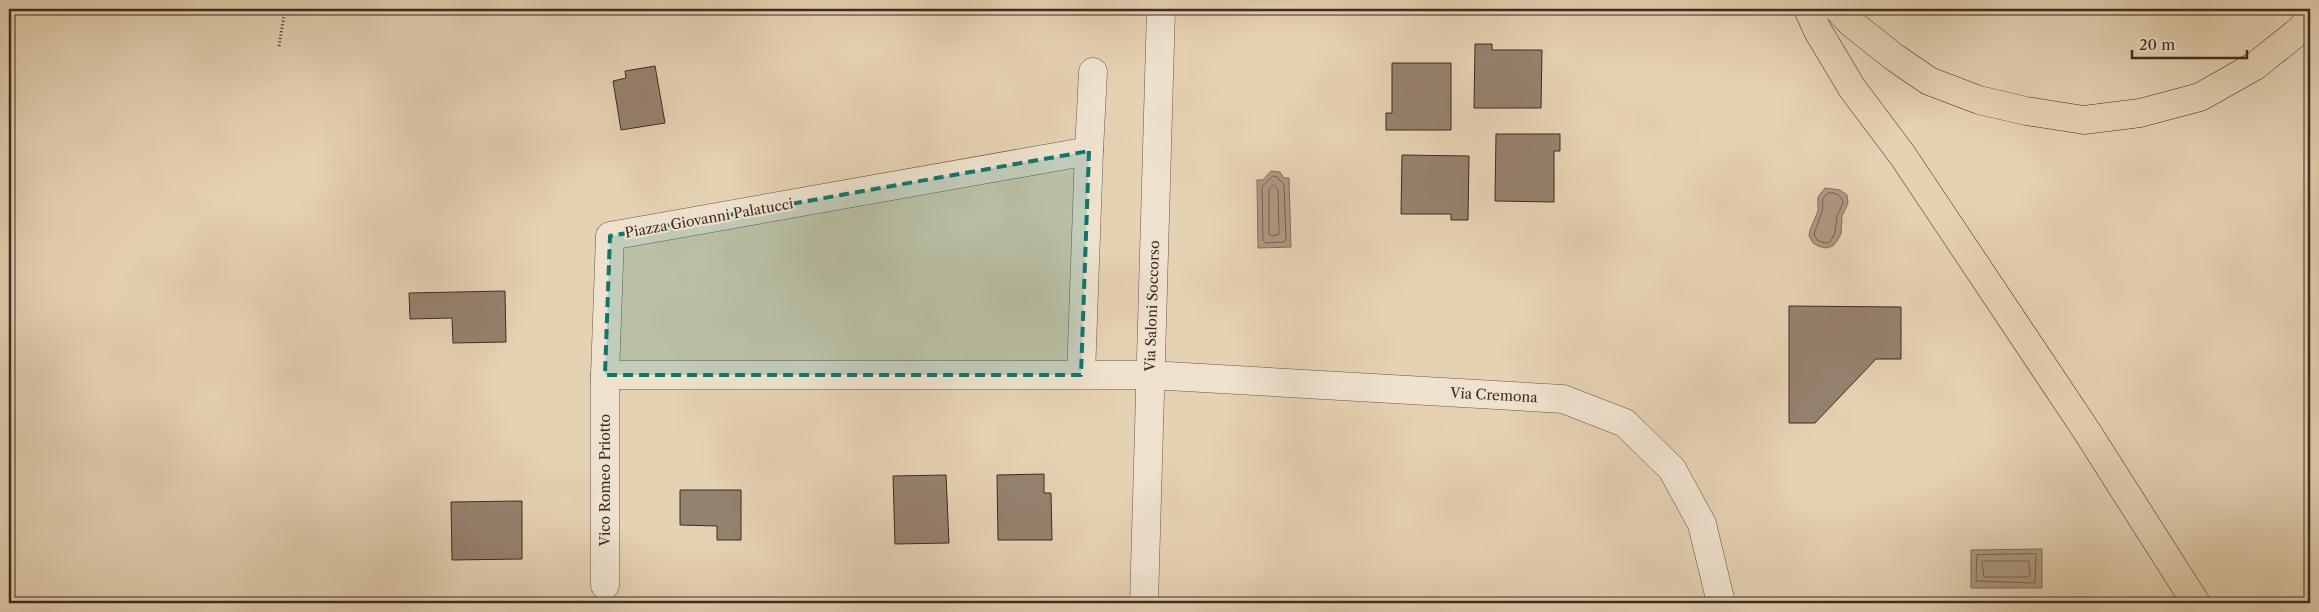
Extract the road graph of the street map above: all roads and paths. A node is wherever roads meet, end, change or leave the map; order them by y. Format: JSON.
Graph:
{"nodes":[{"id":1,"x":285,"y":9,"type":"edge"},
{"id":2,"x":1161,"y":9,"type":"edge"},
{"id":3,"x":1808,"y":9,"type":"edge"},
{"id":4,"x":1838,"y":9,"type":"edge"},
{"id":5,"x":2310,"y":18,"type":"edge"},
{"id":6,"x":279,"y":46,"type":"dead end"},
{"id":7,"x":1093,"y":72,"type":"dead end"},
{"id":8,"x":1089,"y":151,"type":"junction"},
{"id":9,"x":605,"y":375,"type":"junction"},
{"id":10,"x":1081,"y":375,"type":"junction"},
{"id":11,"x":1150,"y":375,"type":"junction"},
{"id":12,"x":605,"y":585,"type":"dead end"},
{"id":13,"x":1144,"y":603,"type":"edge"},
{"id":14,"x":1721,"y":603,"type":"edge"},
{"id":15,"x":2196,"y":603,"type":"edge"}],
"edges":[{"from":1,"to":6,"type":"path"},
{"from":2,"to":11,"type":"street","name":"Via Saloni Soccorso"},
{"from":3,"to":15,"type":"main road"},
{"from":4,"to":5,"type":"main road"},
{"from":7,"to":8,"type":"street"},
{"from":8,"to":9,"type":"street","name":"Piazza Giovanni Palatucci"},
{"from":8,"to":10,"type":"street"},
{"from":9,"to":10,"type":"street"},
{"from":9,"to":12,"type":"street","name":"Vico Romeo Priotto"},
{"from":10,"to":11,"type":"street"},
{"from":11,"to":13,"type":"street","name":"Via Saloni Soccorso"},
{"from":11,"to":14,"type":"street","name":"Via Cremona"}]}
